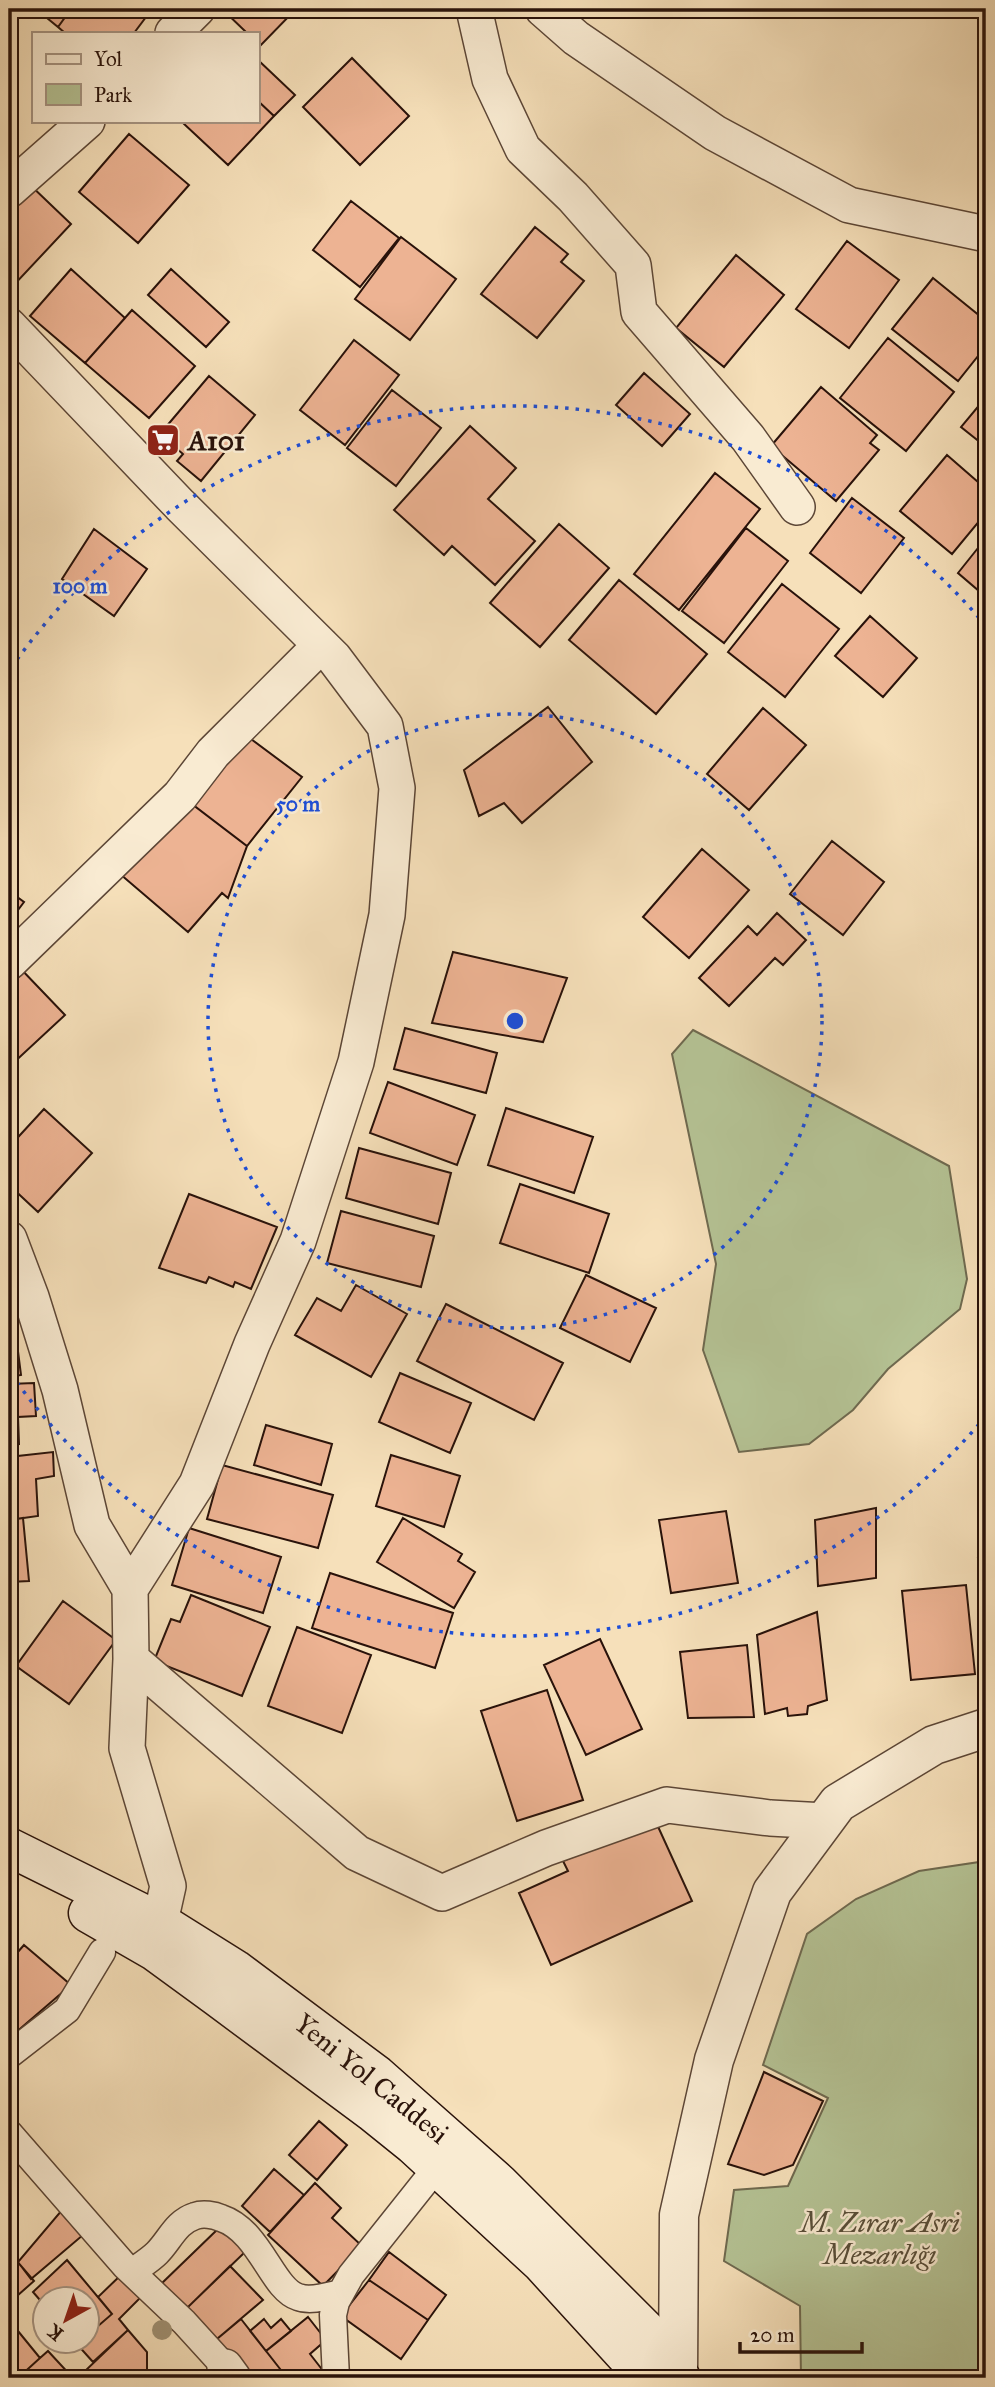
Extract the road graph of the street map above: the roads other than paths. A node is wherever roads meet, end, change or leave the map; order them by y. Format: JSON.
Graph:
{"nodes":[{"id":1,"x":197,"y":9,"type":"edge"},
{"id":2,"x":474,"y":9,"type":"edge"},
{"id":3,"x":543,"y":9,"type":"edge"},
{"id":4,"x":174,"y":32,"type":"edge"},
{"id":5,"x":86,"y":122,"type":"edge"},
{"id":6,"x":9,"y":190,"type":"edge"},
{"id":7,"x":986,"y":234,"type":"edge"},
{"id":8,"x":9,"y":326,"type":"edge"},
{"id":9,"x":797,"y":507,"type":"dead end"},
{"id":10,"x":321,"y":645,"type":"junction"},
{"id":11,"x":9,"y":962,"type":"edge"},
{"id":12,"x":9,"y":1239,"type":"edge"},
{"id":13,"x":130,"y":1589,"type":"junction"},
{"id":14,"x":131,"y":1658,"type":"junction"},
{"id":15,"x":986,"y":1728,"type":"edge"},
{"id":16,"x":825,"y":1821,"type":"junction"},
{"id":17,"x":9,"y":1847,"type":"edge"},
{"id":18,"x":9,"y":1872,"type":"edge"},
{"id":19,"x":157,"y":1937,"type":"junction"},
{"id":20,"x":103,"y":1952,"type":"dead end"},
{"id":21,"x":9,"y":2055,"type":"edge"},
{"id":22,"x":11,"y":2140,"type":"edge"},
{"id":23,"x":438,"y":2167,"type":"junction"},
{"id":24,"x":132,"y":2272,"type":"junction"},
{"id":25,"x":341,"y":2293,"type":"junction"},
{"id":26,"x":229,"y":2375,"type":"edge"},
{"id":27,"x":670,"y":2377,"type":"edge"},
{"id":28,"x":336,"y":2378,"type":"edge"}],
"edges":[{"from":1,"to":4,"type":"street"},
{"from":2,"to":9,"type":"street"},
{"from":3,"to":7,"type":"street"},
{"from":5,"to":6,"type":"street"},
{"from":8,"to":10,"type":"street"},
{"from":10,"to":11,"type":"street"},
{"from":10,"to":13,"type":"street"},
{"from":12,"to":13,"type":"street"},
{"from":13,"to":14,"type":"street"},
{"from":14,"to":16,"type":"street"},
{"from":14,"to":19,"type":"street"},
{"from":15,"to":16,"type":"main road"},
{"from":16,"to":27,"type":"main road"},
{"from":17,"to":19,"type":"main road","name":"Yeni Yol Caddesi"},
{"from":18,"to":19,"type":"main road","name":"Yeni Yol Caddesi"},
{"from":19,"to":23,"type":"main road","name":"Yeni Yol Caddesi"},
{"from":19,"to":27,"type":"main road","name":"Yeni Yol Caddesi"},
{"from":20,"to":21,"type":"street"},
{"from":22,"to":24,"type":"street"},
{"from":23,"to":25,"type":"street"},
{"from":23,"to":27,"type":"main road","name":"Yeni Yol Caddesi"},
{"from":24,"to":25,"type":"street"},
{"from":24,"to":26,"type":"street"},
{"from":25,"to":28,"type":"street"}]}
